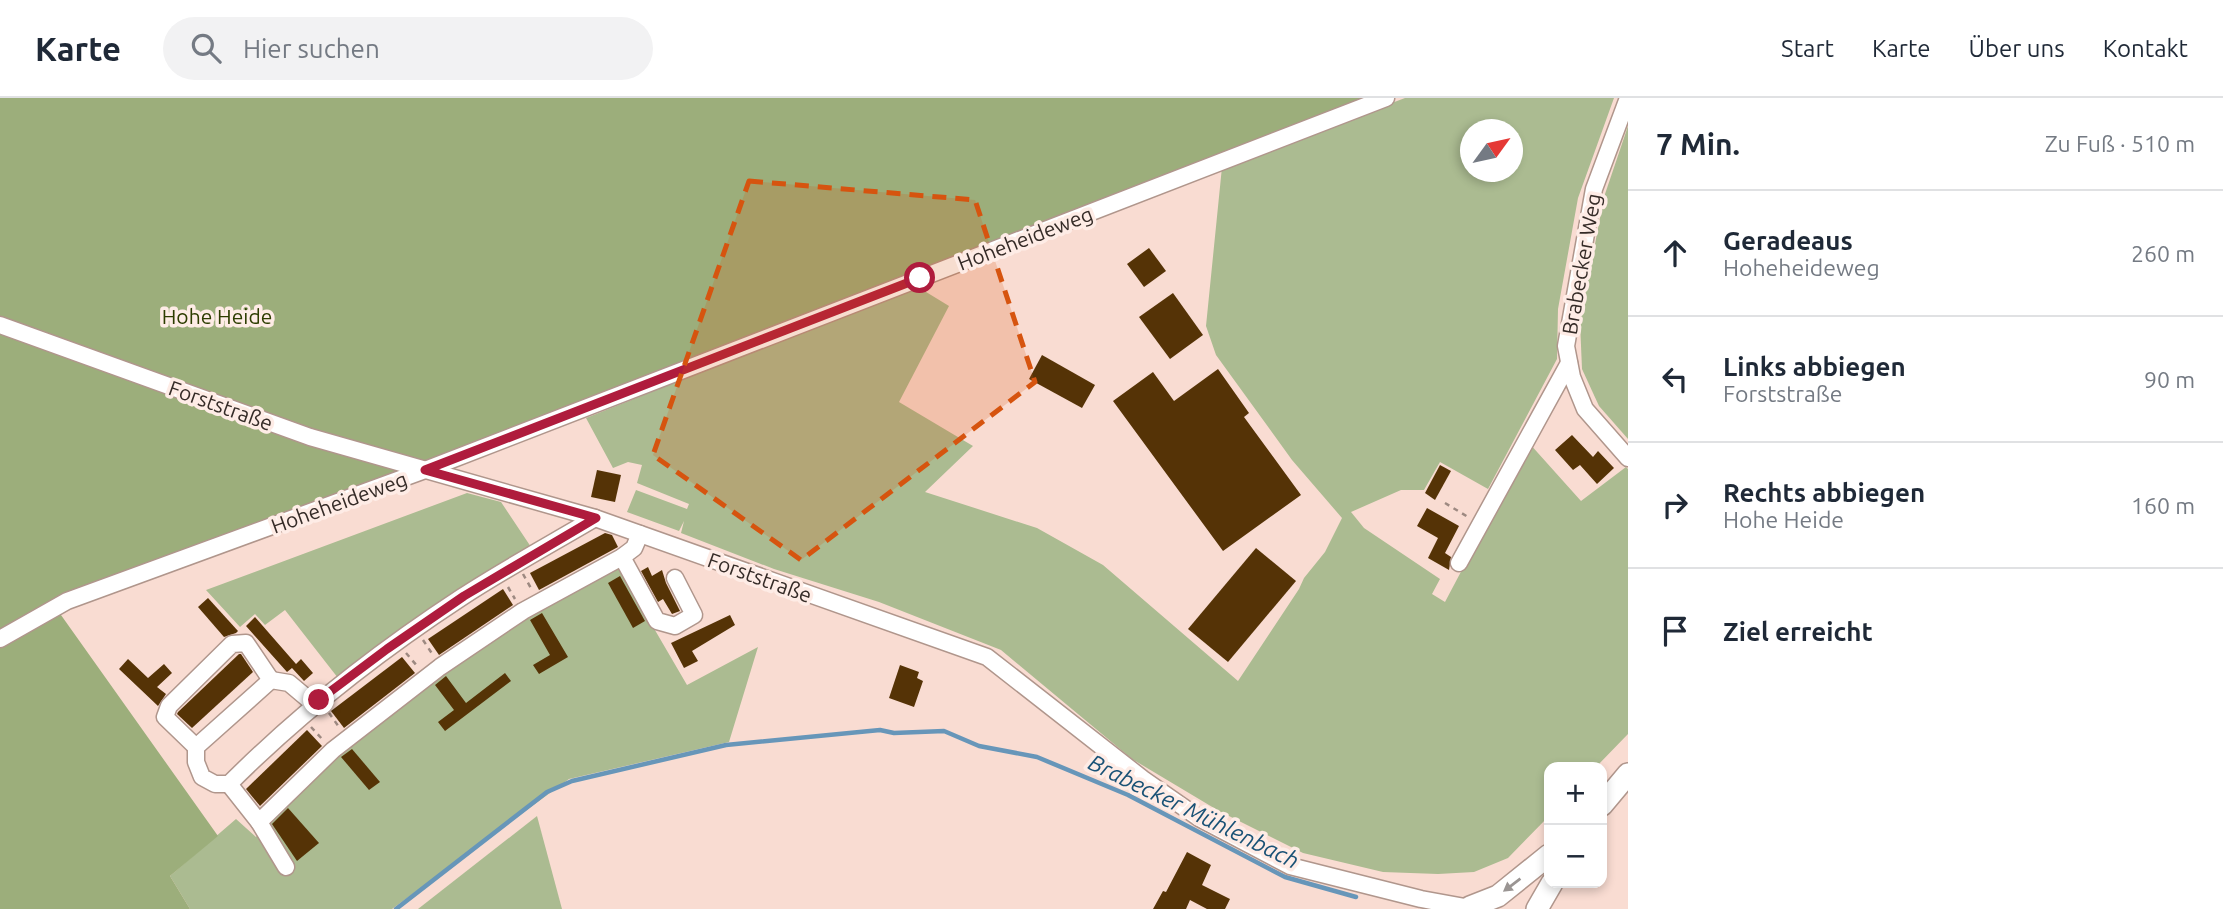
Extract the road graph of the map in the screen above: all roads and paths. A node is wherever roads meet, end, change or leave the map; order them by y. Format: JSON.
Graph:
{"nodes":[{"id":1,"x":1386,"y":98,"type":"edge"},
{"id":2,"x":1628,"y":98,"type":"edge"},
{"id":3,"x":0,"y":326,"type":"edge"},
{"id":4,"x":1569,"y":363,"type":"junction"},
{"id":5,"x":1628,"y":457,"type":"edge"},
{"id":6,"x":425,"y":470,"type":"junction"},
{"id":7,"x":1444,"y":503,"type":"dead end"},
{"id":8,"x":596,"y":518,"type":"junction"},
{"id":9,"x":1480,"y":524,"type":"junction"},
{"id":10,"x":640,"y":534,"type":"junction"},
{"id":11,"x":622,"y":557,"type":"junction"},
{"id":12,"x":1459,"y":563,"type":"dead end"},
{"id":13,"x":518,"y":564,"type":"junction"},
{"id":14,"x":499,"y":575,"type":"junction"},
{"id":15,"x":675,"y":578,"type":"dead end"},
{"id":16,"x":534,"y":581,"type":"dead end"},
{"id":17,"x":529,"y":584,"type":"junction"},
{"id":18,"x":539,"y":601,"type":"junction"},
{"id":19,"x":523,"y":611,"type":"junction"},
{"id":20,"x":416,"y":629,"type":"junction"},
{"id":21,"x":0,"y":639,"type":"edge"},
{"id":22,"x":397,"y":642,"type":"junction"},
{"id":23,"x":412,"y":660,"type":"junction"},
{"id":24,"x":408,"y":664,"type":"dead end"},
{"id":25,"x":440,"y":667,"type":"junction"},
{"id":26,"x":427,"y":677,"type":"junction"},
{"id":27,"x":271,"y":680,"type":"junction"},
{"id":28,"x":317,"y":702,"type":"junction"},
{"id":29,"x":300,"y":716,"type":"junction"},
{"id":30,"x":348,"y":738,"type":"junction"},
{"id":31,"x":196,"y":747,"type":"junction"},
{"id":32,"x":333,"y":750,"type":"junction"},
{"id":33,"x":1628,"y":774,"type":"edge"},
{"id":34,"x":229,"y":784,"type":"junction"},
{"id":35,"x":1607,"y":799,"type":"edge"},
{"id":36,"x":259,"y":822,"type":"junction"},
{"id":37,"x":1544,"y":859,"type":"edge"},
{"id":38,"x":286,"y":867,"type":"dead end"},
{"id":39,"x":1549,"y":888,"type":"edge"},
{"id":40,"x":1420,"y":904,"type":"edge"},
{"id":41,"x":1473,"y":908,"type":"edge"},
{"id":42,"x":1537,"y":909,"type":"edge"}],
"edges":[{"from":1,"to":6,"type":"street","name":"Hoheheideweg"},
{"from":2,"to":4,"type":"street","name":"Brabecker Weg"},
{"from":3,"to":6,"type":"street","name":"Forststraße"},
{"from":4,"to":5,"type":"street","name":"Brabecker Weg"},
{"from":4,"to":9,"type":"street"},
{"from":6,"to":8,"type":"street","name":"Forststraße"},
{"from":6,"to":21,"type":"street","name":"Hoheheideweg"},
{"from":7,"to":9,"type":"path"},
{"from":8,"to":10,"type":"street","name":"Forststraße"},
{"from":8,"to":13,"type":"street"},
{"from":9,"to":12,"type":"street"},
{"from":10,"to":11,"type":"street"},
{"from":10,"to":40,"type":"street","name":"Forststraße"},
{"from":11,"to":15,"type":"street"},
{"from":11,"to":18,"type":"street"},
{"from":13,"to":14,"type":"street"},
{"from":13,"to":17,"type":"path"},
{"from":14,"to":19,"type":"path"},
{"from":14,"to":20,"type":"street"},
{"from":16,"to":17,"type":"path"},
{"from":17,"to":18,"type":"path"},
{"from":18,"to":19,"type":"street"},
{"from":19,"to":25,"type":"street"},
{"from":20,"to":22,"type":"street"},
{"from":20,"to":25,"type":"path"},
{"from":22,"to":23,"type":"path"},
{"from":22,"to":28,"type":"street"},
{"from":23,"to":24,"type":"path"},
{"from":23,"to":26,"type":"path"},
{"from":25,"to":26,"type":"street"},
{"from":26,"to":30,"type":"street"},
{"from":27,"to":28,"type":"street"},
{"from":27,"to":31,"type":"street"},
{"from":27,"to":31,"type":"street"},
{"from":28,"to":29,"type":"street"},
{"from":28,"to":30,"type":"path"},
{"from":29,"to":32,"type":"path"},
{"from":29,"to":34,"type":"street"},
{"from":30,"to":32,"type":"street"},
{"from":31,"to":34,"type":"street"},
{"from":32,"to":36,"type":"street"},
{"from":33,"to":35,"type":"main road"},
{"from":34,"to":36,"type":"street"},
{"from":36,"to":38,"type":"street"},
{"from":37,"to":41,"type":"main road","one_way":true},
{"from":39,"to":42,"type":"main road"},
{"from":40,"to":41,"type":"street","name":"Forststraße"}]}
